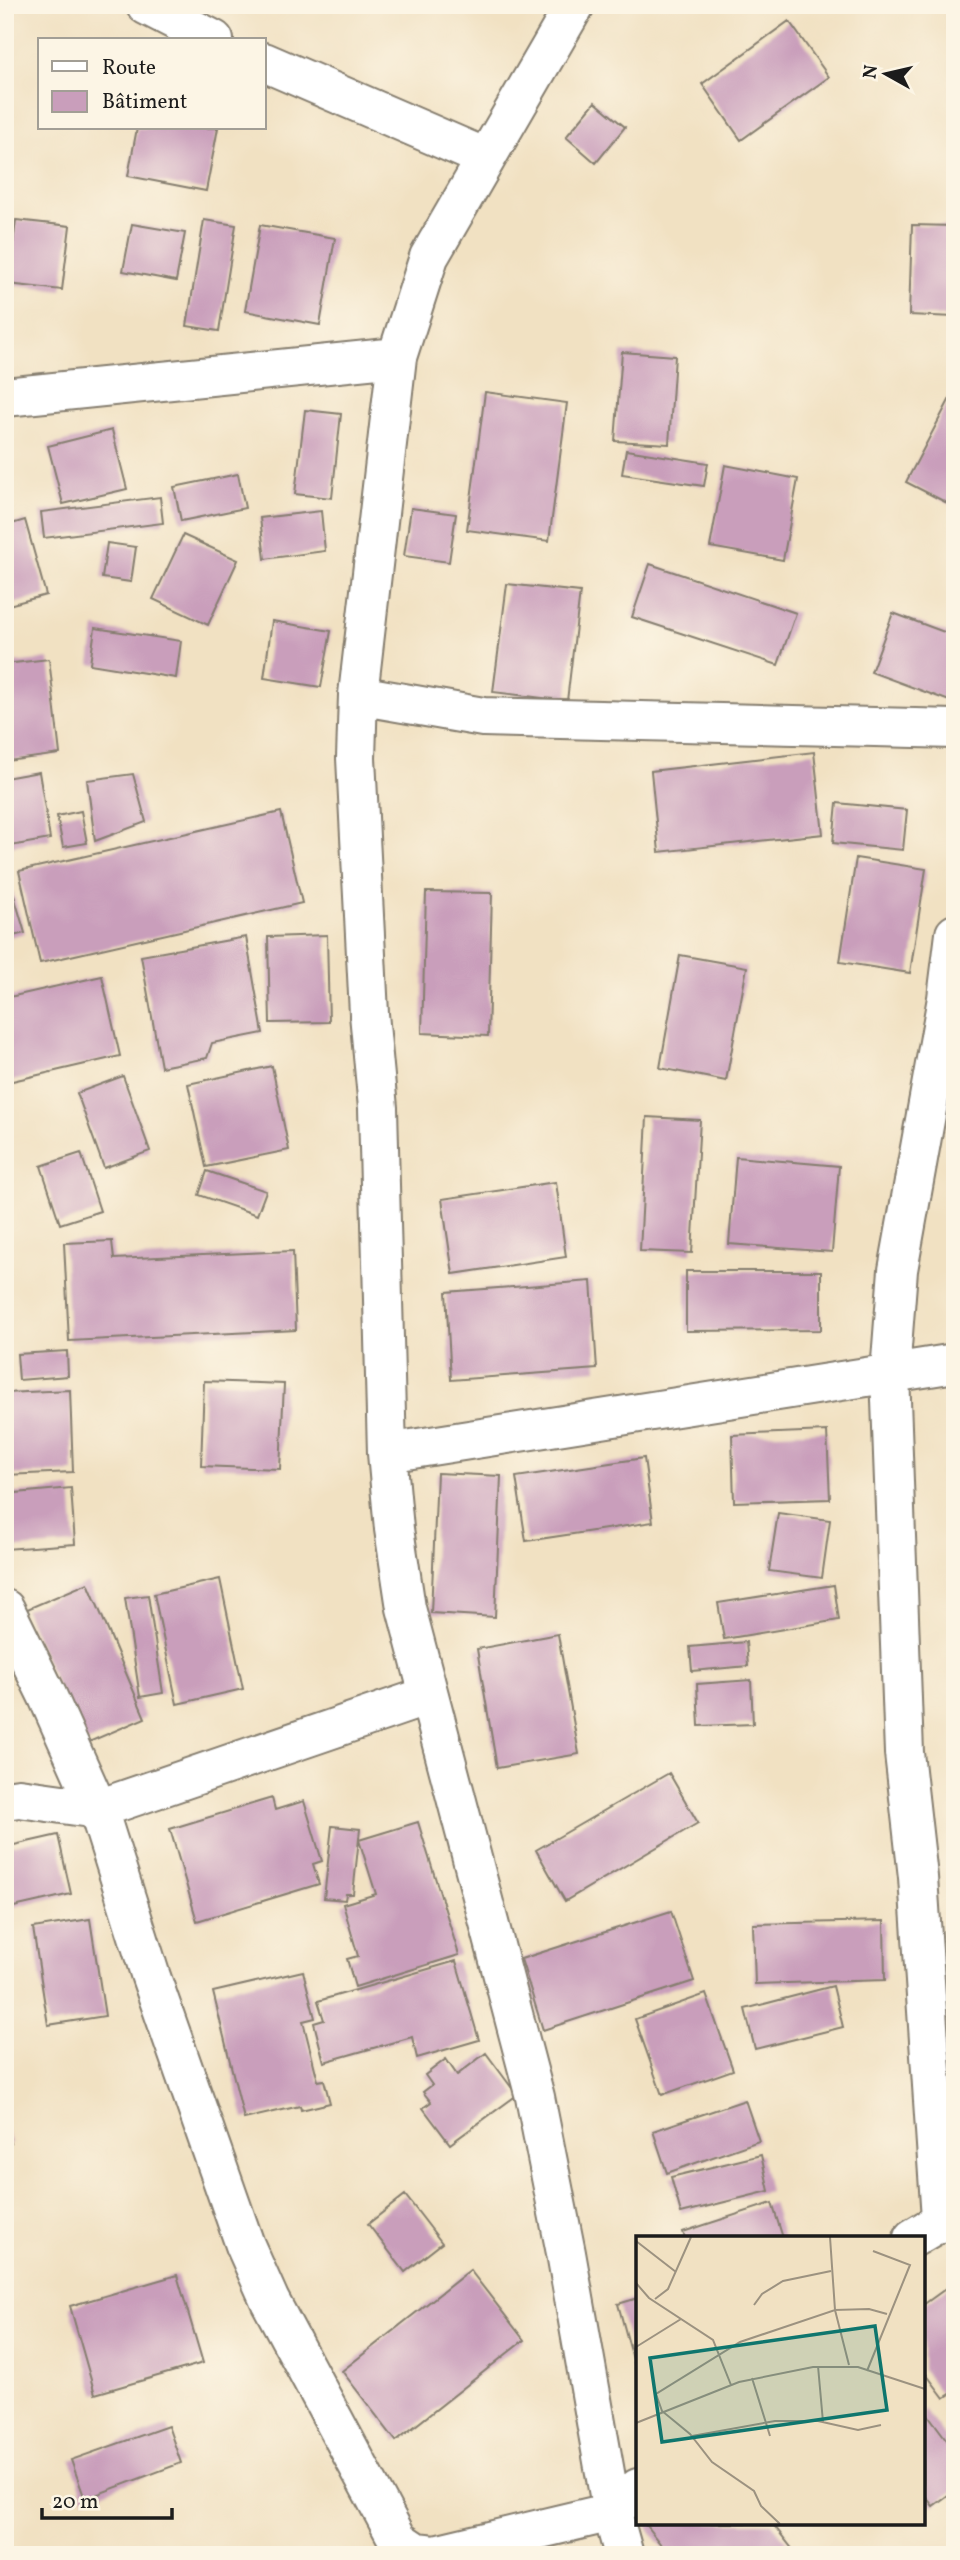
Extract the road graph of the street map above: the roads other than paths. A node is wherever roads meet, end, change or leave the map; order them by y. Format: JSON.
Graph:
{"nodes":[{"id":1,"x":146,"y":5,"type":"edge"},
{"id":2,"x":575,"y":5,"type":"edge"},
{"id":3,"x":210,"y":38,"type":"edge"},
{"id":4,"x":266,"y":63,"type":"edge"},
{"id":5,"x":486,"y":158,"type":"junction"},
{"id":6,"x":397,"y":356,"type":"junction"},
{"id":7,"x":5,"y":397,"type":"edge"},
{"id":8,"x":358,"y":695,"type":"junction"},
{"id":9,"x":955,"y":729,"type":"edge"},
{"id":10,"x":955,"y":934,"type":"edge"},
{"id":11,"x":955,"y":1363,"type":"edge"},
{"id":12,"x":890,"y":1373,"type":"junction"},
{"id":13,"x":387,"y":1453,"type":"junction"},
{"id":14,"x":5,"y":1609,"type":"edge"},
{"id":15,"x":428,"y":1696,"type":"junction"},
{"id":16,"x":5,"y":1800,"type":"edge"},
{"id":17,"x":98,"y":1809,"type":"junction"},
{"id":18,"x":936,"y":2224,"type":"edge"},
{"id":19,"x":625,"y":2500,"type":"edge"},
{"id":20,"x":624,"y":2555,"type":"edge"}],
"edges":[{"from":1,"to":3,"type":"street"},
{"from":2,"to":5,"type":"street"},
{"from":4,"to":5,"type":"street"},
{"from":5,"to":6,"type":"street"},
{"from":6,"to":7,"type":"street"},
{"from":6,"to":8,"type":"street"},
{"from":8,"to":9,"type":"street"},
{"from":8,"to":13,"type":"street"},
{"from":10,"to":12,"type":"street"},
{"from":11,"to":12,"type":"street"},
{"from":12,"to":13,"type":"street"},
{"from":12,"to":18,"type":"street"},
{"from":13,"to":15,"type":"street"},
{"from":14,"to":17,"type":"street"},
{"from":15,"to":17,"type":"street"},
{"from":15,"to":19,"type":"street"},
{"from":16,"to":17,"type":"street"},
{"from":17,"to":19,"type":"street"},
{"from":19,"to":20,"type":"street"}]}
